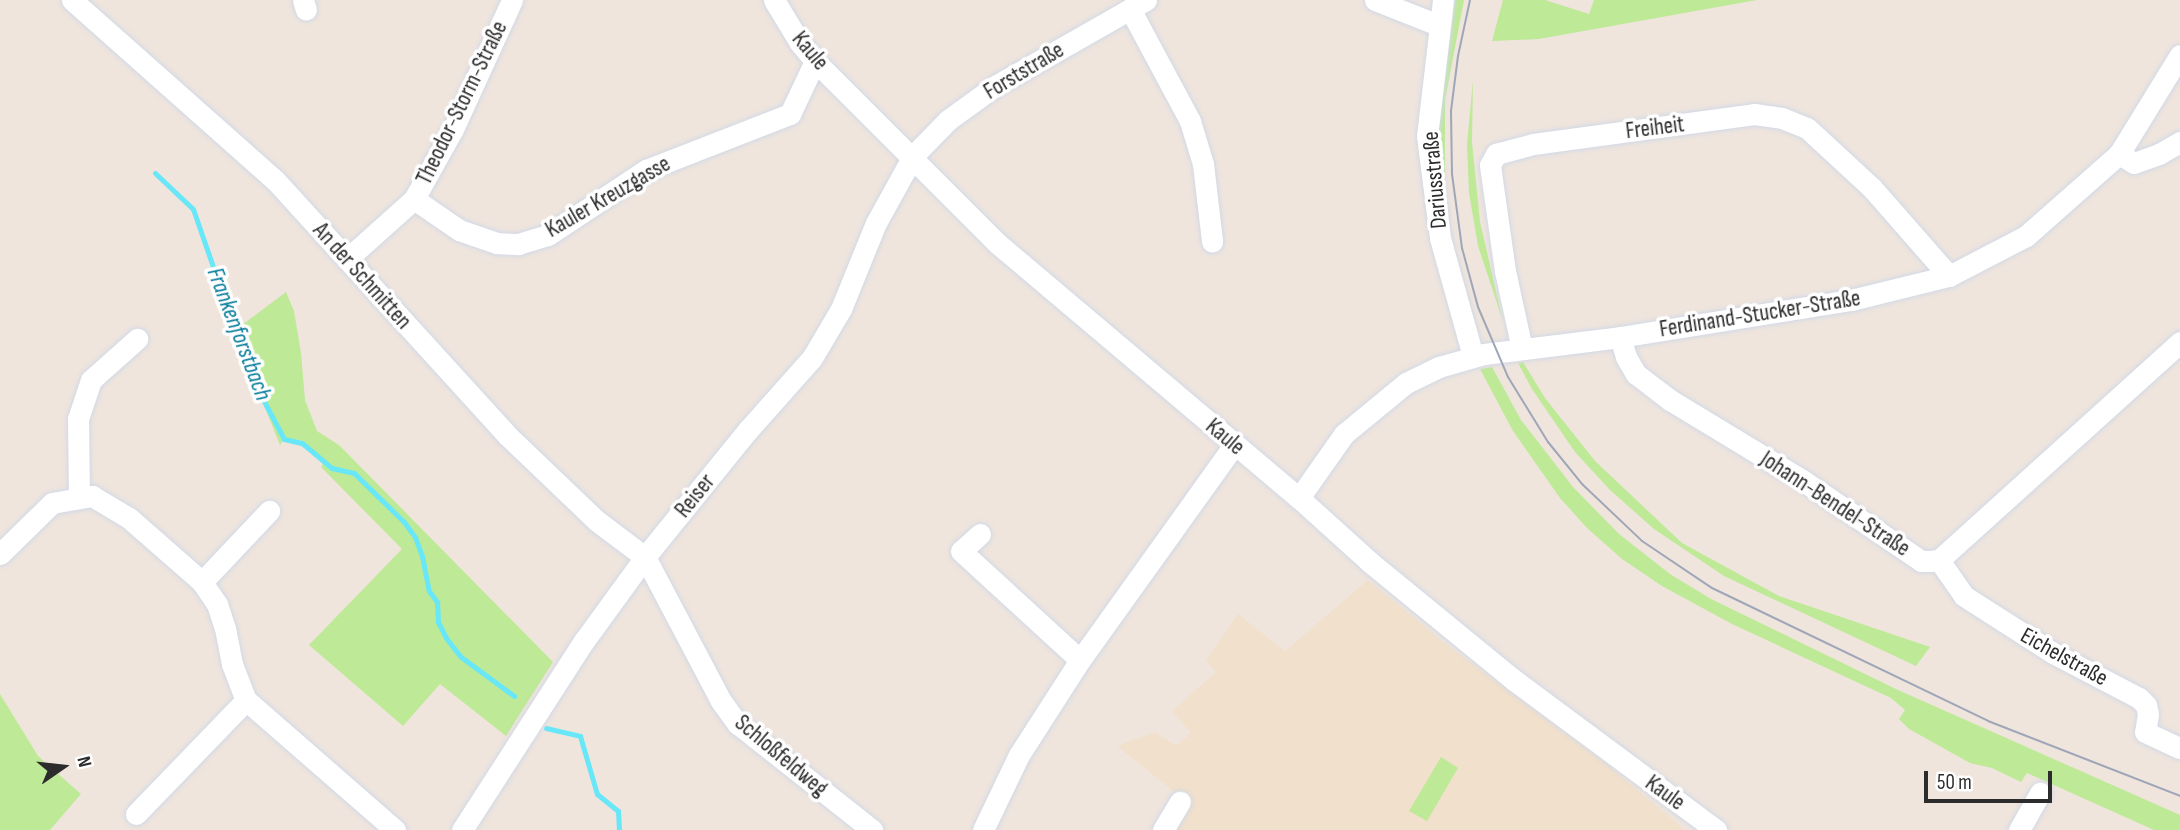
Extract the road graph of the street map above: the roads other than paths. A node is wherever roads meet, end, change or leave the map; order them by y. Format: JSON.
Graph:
{"nodes":[{"id":1,"x":72,"y":0,"type":"edge"},
{"id":2,"x":512,"y":0,"type":"edge"},
{"id":3,"x":774,"y":0,"type":"edge"},
{"id":4,"x":1375,"y":0,"type":"edge"},
{"id":5,"x":1443,"y":0,"type":"edge"},
{"id":6,"x":1141,"y":3,"type":"edge"},
{"id":7,"x":1438,"y":25,"type":"junction"},
{"id":8,"x":2180,"y":55,"type":"edge"},
{"id":9,"x":815,"y":61,"type":"junction"},
{"id":10,"x":2180,"y":142,"type":"edge"},
{"id":11,"x":2119,"y":154,"type":"junction"},
{"id":12,"x":913,"y":156,"type":"junction"},
{"id":13,"x":414,"y":199,"type":"junction"},
{"id":14,"x":1212,"y":241,"type":"dead end"},
{"id":15,"x":346,"y":259,"type":"junction"},
{"id":16,"x":1950,"y":276,"type":"junction"},
{"id":17,"x":1620,"y":337,"type":"junction"},
{"id":18,"x":137,"y":339,"type":"dead end"},
{"id":19,"x":2180,"y":342,"type":"edge"},
{"id":20,"x":1522,"y":349,"type":"junction"},
{"id":21,"x":1474,"y":356,"type":"junction"},
{"id":22,"x":1234,"y":445,"type":"junction"},
{"id":23,"x":79,"y":498,"type":"junction"},
{"id":24,"x":1300,"y":498,"type":"junction"},
{"id":25,"x":269,"y":511,"type":"dead end"},
{"id":26,"x":980,"y":534,"type":"dead end"},
{"id":27,"x":0,"y":554,"type":"edge"},
{"id":28,"x":645,"y":557,"type":"junction"},
{"id":29,"x":1939,"y":560,"type":"junction"},
{"id":30,"x":202,"y":582,"type":"junction"},
{"id":31,"x":1080,"y":660,"type":"junction"},
{"id":32,"x":246,"y":700,"type":"junction"},
{"id":33,"x":2180,"y":748,"type":"edge"},
{"id":34,"x":2040,"y":793,"type":"dead end"},
{"id":35,"x":1180,"y":802,"type":"dead end"},
{"id":36,"x":136,"y":814,"type":"dead end"},
{"id":37,"x":395,"y":830,"type":"edge"},
{"id":38,"x":462,"y":830,"type":"edge"},
{"id":39,"x":872,"y":830,"type":"edge"},
{"id":40,"x":983,"y":830,"type":"edge"},
{"id":41,"x":1163,"y":830,"type":"edge"},
{"id":42,"x":1716,"y":830,"type":"edge"},
{"id":43,"x":2019,"y":830,"type":"edge"}],
"edges":[{"from":1,"to":15,"type":"street","name":"An der Schmitten"},
{"from":2,"to":13,"type":"street","name":"Theodor-Storm-Straße"},
{"from":3,"to":9,"type":"street","name":"Kaule"},
{"from":4,"to":7,"type":"street"},
{"from":5,"to":7,"type":"street","name":"Dariusstraße"},
{"from":6,"to":12,"type":"street","name":"Forststraße"},
{"from":6,"to":14,"type":"street"},
{"from":7,"to":21,"type":"street","name":"Dariusstraße"},
{"from":8,"to":11,"type":"street","name":"Ferdinand-Stucker-Straße"},
{"from":9,"to":12,"type":"street","name":"Kaule"},
{"from":9,"to":13,"type":"street","name":"Kauler Kreuzgasse"},
{"from":10,"to":11,"type":"street"},
{"from":11,"to":16,"type":"street","name":"Ferdinand-Stucker-Straße"},
{"from":12,"to":22,"type":"street","name":"Kaule"},
{"from":12,"to":28,"type":"street","name":"Reiser"},
{"from":13,"to":15,"type":"street","name":"Theodor-Storm-Straße"},
{"from":15,"to":28,"type":"street","name":"An der Schmitten"},
{"from":16,"to":17,"type":"street","name":"Ferdinand-Stucker-Straße"},
{"from":16,"to":20,"type":"street","name":"Freiheit"},
{"from":17,"to":20,"type":"street","name":"Ferdinand-Stucker-Straße"},
{"from":17,"to":29,"type":"street","name":"Johann-Bendel-Straße"},
{"from":18,"to":23,"type":"street"},
{"from":19,"to":29,"type":"street","name":"Johann-Bendel-Straße"},
{"from":20,"to":21,"type":"street","name":"Ferdinand-Stucker-Straße"},
{"from":21,"to":24,"type":"street","name":"Ferdinand-Stucker-Straße"},
{"from":22,"to":24,"type":"street","name":"Kaule"},
{"from":22,"to":31,"type":"street"},
{"from":23,"to":27,"type":"street"},
{"from":23,"to":30,"type":"street"},
{"from":24,"to":42,"type":"street","name":"Kaule"},
{"from":25,"to":30,"type":"street"},
{"from":26,"to":31,"type":"street"},
{"from":28,"to":38,"type":"street","name":"Reiser"},
{"from":28,"to":39,"type":"street","name":"Schloßfeldweg"},
{"from":29,"to":33,"type":"street","name":"Eichelstraße"},
{"from":30,"to":32,"type":"street"},
{"from":31,"to":40,"type":"street"},
{"from":32,"to":36,"type":"street"},
{"from":32,"to":37,"type":"street"},
{"from":34,"to":43,"type":"street"},
{"from":35,"to":41,"type":"street"}]}
